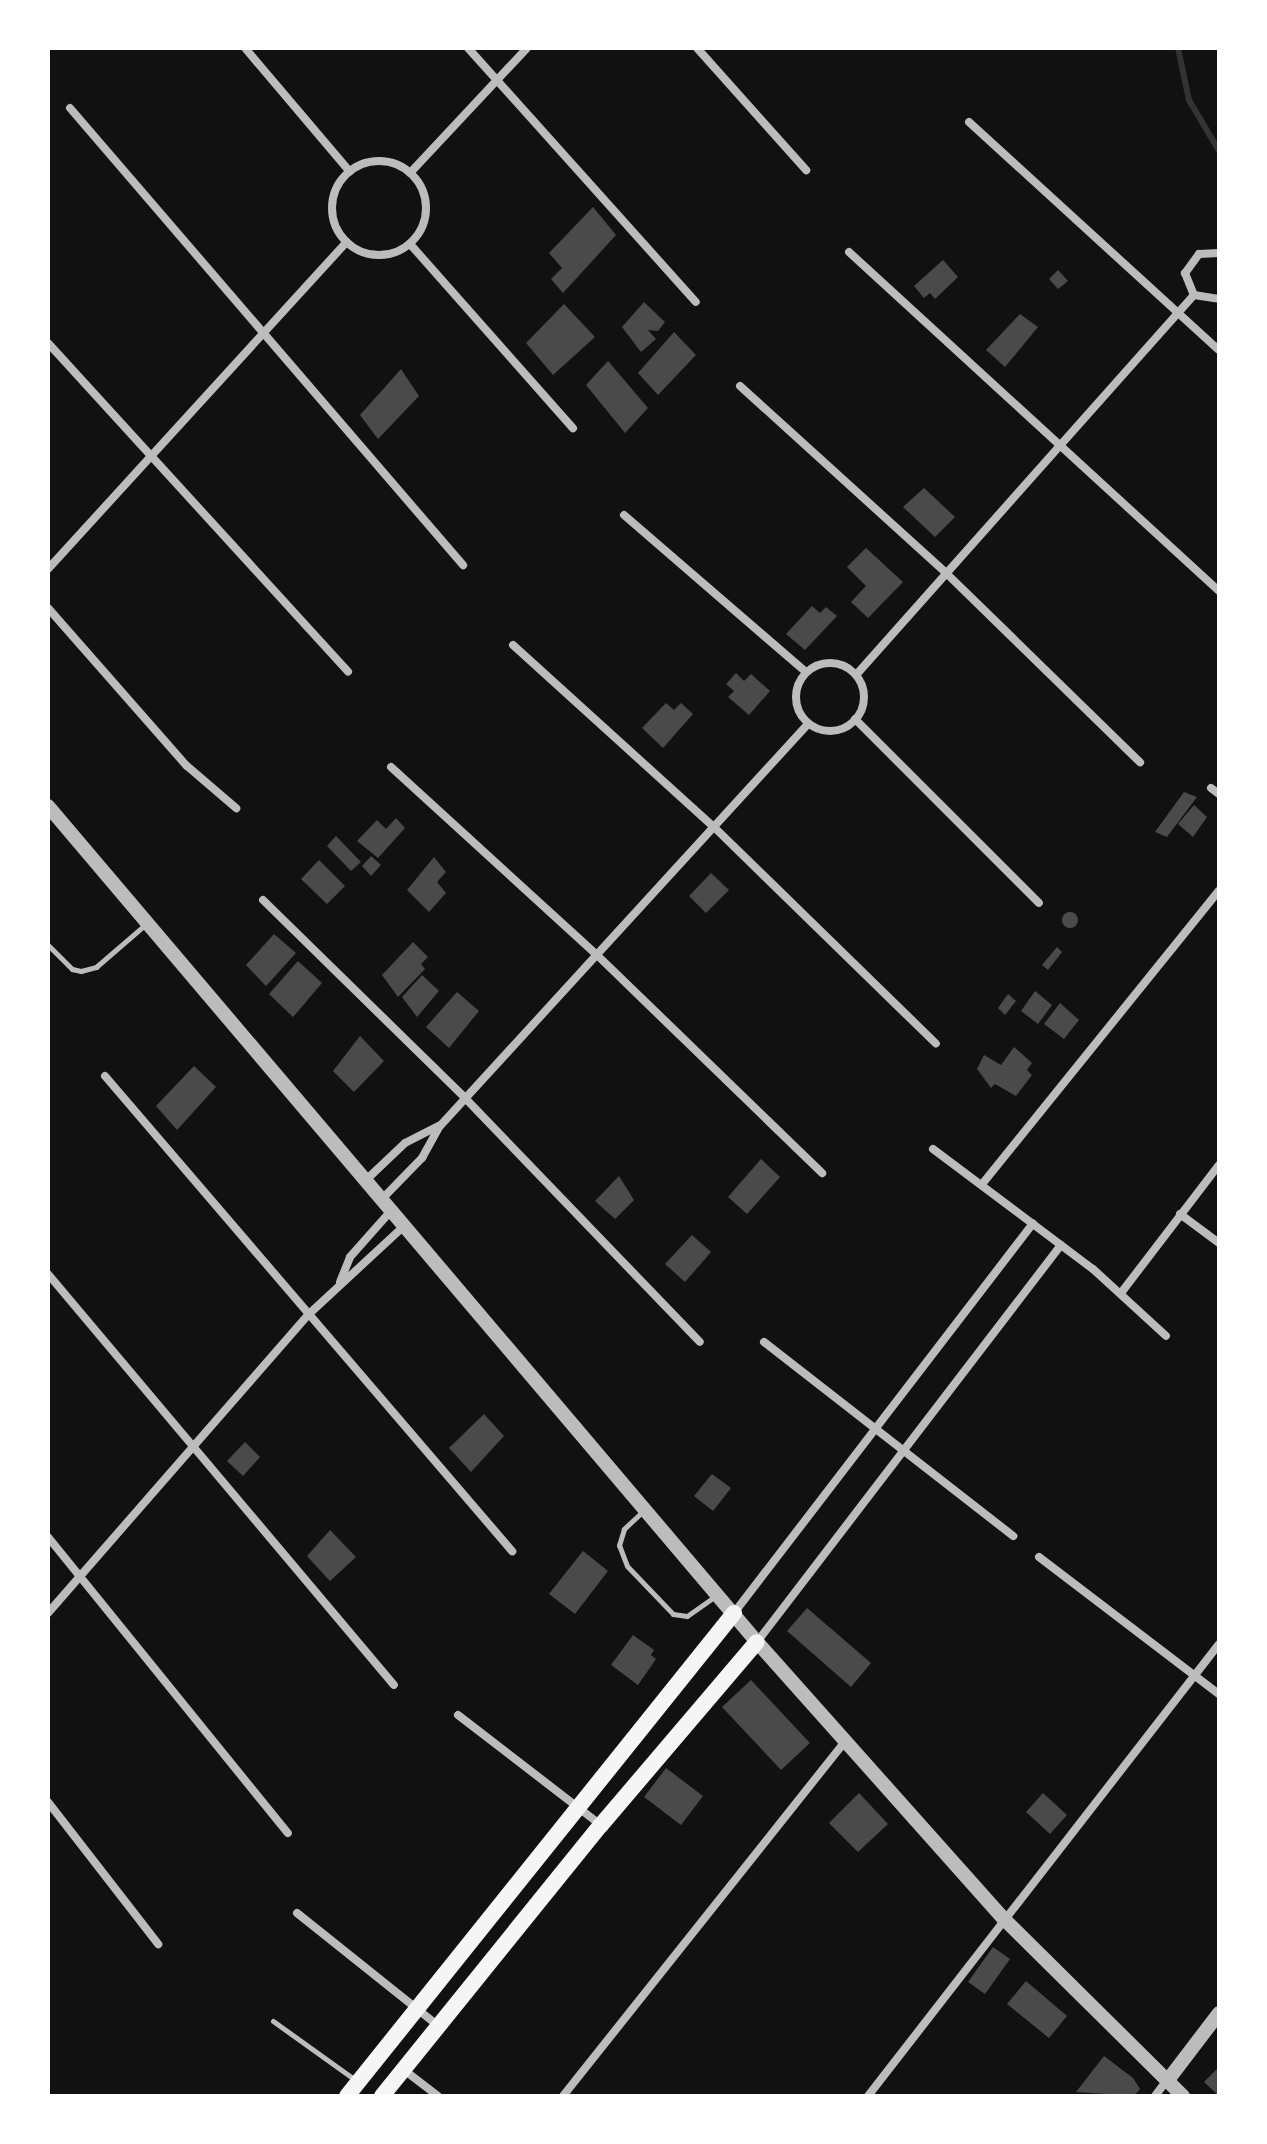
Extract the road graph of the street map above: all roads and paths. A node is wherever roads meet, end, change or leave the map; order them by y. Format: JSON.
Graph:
{"nodes":[{"id":1,"x":245,"y":48,"type":"edge"},
{"id":2,"x":468,"y":48,"type":"edge"},
{"id":3,"x":527,"y":48,"type":"edge"},
{"id":4,"x":697,"y":48,"type":"edge"},
{"id":5,"x":497,"y":82,"type":"junction"},
{"id":6,"x":70,"y":108,"type":"dead end"},
{"id":7,"x":969,"y":122,"type":"dead end"},
{"id":8,"x":806,"y":170,"type":"dead end"},
{"id":9,"x":350,"y":172,"type":"junction"},
{"id":10,"x":410,"y":173,"type":"junction"},
{"id":11,"x":347,"y":242,"type":"junction"},
{"id":12,"x":410,"y":244,"type":"junction"},
{"id":13,"x":849,"y":252,"type":"dead end"},
{"id":14,"x":1219,"y":253,"type":"edge"},
{"id":15,"x":1194,"y":295,"type":"junction"},
{"id":16,"x":1219,"y":299,"type":"edge"},
{"id":17,"x":696,"y":302,"type":"dead end"},
{"id":18,"x":1179,"y":313,"type":"junction"},
{"id":19,"x":265,"y":337,"type":"junction"},
{"id":20,"x":48,"y":343,"type":"edge"},
{"id":21,"x":1219,"y":350,"type":"edge"},
{"id":22,"x":740,"y":386,"type":"dead end"},
{"id":23,"x":573,"y":428,"type":"dead end"},
{"id":24,"x":1058,"y":444,"type":"junction"},
{"id":25,"x":148,"y":456,"type":"junction"},
{"id":26,"x":624,"y":515,"type":"dead end"},
{"id":27,"x":463,"y":565,"type":"dead end"},
{"id":28,"x":48,"y":569,"type":"edge"},
{"id":29,"x":944,"y":571,"type":"junction"},
{"id":30,"x":1219,"y":591,"type":"edge"},
{"id":31,"x":48,"y":608,"type":"edge"},
{"id":32,"x":513,"y":645,"type":"dead end"},
{"id":33,"x":348,"y":672,"type":"dead end"},
{"id":34,"x":806,"y":672,"type":"junction"},
{"id":35,"x":856,"y":675,"type":"junction"},
{"id":36,"x":855,"y":719,"type":"junction"},
{"id":37,"x":808,"y":724,"type":"junction"},
{"id":38,"x":1140,"y":762,"type":"dead end"},
{"id":39,"x":391,"y":767,"type":"dead end"},
{"id":40,"x":1211,"y":788,"type":"dead end"},
{"id":41,"x":1219,"y":794,"type":"edge"},
{"id":42,"x":48,"y":806,"type":"edge"},
{"id":43,"x":236,"y":808,"type":"dead end"},
{"id":44,"x":714,"y":827,"type":"junction"},
{"id":45,"x":1219,"y":890,"type":"edge"},
{"id":46,"x":263,"y":900,"type":"dead end"},
{"id":47,"x":1039,"y":903,"type":"dead end"},
{"id":48,"x":147,"y":923,"type":"junction"},
{"id":49,"x":48,"y":945,"type":"edge"},
{"id":50,"x":596,"y":954,"type":"junction"},
{"id":51,"x":936,"y":1044,"type":"dead end"},
{"id":52,"x":105,"y":1076,"type":"dead end"},
{"id":53,"x":466,"y":1099,"type":"junction"},
{"id":54,"x":440,"y":1126,"type":"junction"},
{"id":55,"x":933,"y":1149,"type":"dead end"},
{"id":56,"x":1219,"y":1165,"type":"edge"},
{"id":57,"x":822,"y":1173,"type":"dead end"},
{"id":58,"x":365,"y":1181,"type":"junction"},
{"id":59,"x":983,"y":1183,"type":"junction"},
{"id":60,"x":381,"y":1200,"type":"junction"},
{"id":61,"x":390,"y":1212,"type":"junction"},
{"id":62,"x":1180,"y":1214,"type":"junction"},
{"id":63,"x":1033,"y":1224,"type":"junction"},
{"id":64,"x":404,"y":1226,"type":"junction"},
{"id":65,"x":1219,"y":1243,"type":"edge"},
{"id":66,"x":1061,"y":1245,"type":"junction"},
{"id":67,"x":48,"y":1274,"type":"edge"},
{"id":68,"x":340,"y":1282,"type":"junction"},
{"id":69,"x":1121,"y":1293,"type":"junction"},
{"id":70,"x":309,"y":1314,"type":"junction"},
{"id":71,"x":1166,"y":1336,"type":"dead end"},
{"id":72,"x":700,"y":1342,"type":"dead end"},
{"id":73,"x":764,"y":1342,"type":"dead end"},
{"id":74,"x":877,"y":1428,"type":"junction"},
{"id":75,"x":193,"y":1444,"type":"junction"},
{"id":76,"x":903,"y":1449,"type":"junction"},
{"id":77,"x":646,"y":1508,"type":"junction"},
{"id":78,"x":1013,"y":1536,"type":"dead end"},
{"id":79,"x":48,"y":1537,"type":"edge"},
{"id":80,"x":512,"y":1551,"type":"dead end"},
{"id":81,"x":1039,"y":1557,"type":"dead end"},
{"id":82,"x":81,"y":1577,"type":"junction"},
{"id":83,"x":718,"y":1594,"type":"junction"},
{"id":84,"x":48,"y":1613,"type":"edge"},
{"id":85,"x":734,"y":1613,"type":"junction"},
{"id":86,"x":757,"y":1642,"type":"junction"},
{"id":87,"x":1219,"y":1644,"type":"edge"},
{"id":88,"x":1195,"y":1674,"type":"junction"},
{"id":89,"x":394,"y":1685,"type":"dead end"},
{"id":90,"x":1219,"y":1694,"type":"edge"},
{"id":91,"x":458,"y":1715,"type":"dead end"},
{"id":92,"x":845,"y":1742,"type":"junction"},
{"id":93,"x":48,"y":1802,"type":"edge"},
{"id":94,"x":578,"y":1806,"type":"junction"},
{"id":95,"x":601,"y":1825,"type":"junction"},
{"id":96,"x":288,"y":1833,"type":"dead end"},
{"id":97,"x":297,"y":1913,"type":"dead end"},
{"id":98,"x":1004,"y":1919,"type":"junction"},
{"id":99,"x":158,"y":1944,"type":"dead end"},
{"id":100,"x":416,"y":2008,"type":"junction"},
{"id":101,"x":1219,"y":2013,"type":"edge"},
{"id":102,"x":273,"y":2021,"type":"dead end"},
{"id":103,"x":436,"y":2024,"type":"junction"},
{"id":104,"x":402,"y":2069,"type":"junction"},
{"id":105,"x":1168,"y":2080,"type":"junction"},
{"id":106,"x":352,"y":2089,"type":"edge"},
{"id":107,"x":382,"y":2096,"type":"edge"},
{"id":108,"x":438,"y":2096,"type":"edge"},
{"id":109,"x":563,"y":2096,"type":"edge"},
{"id":110,"x":868,"y":2096,"type":"edge"},
{"id":111,"x":1155,"y":2096,"type":"edge"},
{"id":112,"x":1183,"y":2096,"type":"edge"}],
"edges":[{"from":1,"to":9,"type":"street"},
{"from":2,"to":5,"type":"street"},
{"from":3,"to":5,"type":"street"},
{"from":4,"to":8,"type":"street"},
{"from":5,"to":10,"type":"street"},
{"from":5,"to":17,"type":"street"},
{"from":6,"to":19,"type":"street"},
{"from":7,"to":18,"type":"street"},
{"from":9,"to":10,"type":"street"},
{"from":9,"to":11,"type":"street"},
{"from":10,"to":12,"type":"street"},
{"from":11,"to":12,"type":"street"},
{"from":11,"to":19,"type":"street"},
{"from":12,"to":23,"type":"street"},
{"from":13,"to":24,"type":"street"},
{"from":14,"to":15,"type":"street"},
{"from":15,"to":16,"type":"street"},
{"from":15,"to":18,"type":"street"},
{"from":18,"to":21,"type":"street"},
{"from":18,"to":24,"type":"street"},
{"from":19,"to":25,"type":"street"},
{"from":19,"to":27,"type":"street"},
{"from":20,"to":25,"type":"street"},
{"from":22,"to":29,"type":"street"},
{"from":24,"to":29,"type":"street"},
{"from":24,"to":30,"type":"street"},
{"from":25,"to":28,"type":"street"},
{"from":25,"to":33,"type":"street"},
{"from":26,"to":34,"type":"street"},
{"from":29,"to":35,"type":"street"},
{"from":29,"to":38,"type":"street"},
{"from":31,"to":43,"type":"street"},
{"from":32,"to":44,"type":"street"},
{"from":34,"to":35,"type":"street"},
{"from":34,"to":37,"type":"street"},
{"from":35,"to":36,"type":"street"},
{"from":36,"to":37,"type":"street"},
{"from":36,"to":47,"type":"street"},
{"from":37,"to":44,"type":"street"},
{"from":39,"to":50,"type":"street"},
{"from":40,"to":41,"type":"street"},
{"from":42,"to":48,"type":"street"},
{"from":44,"to":50,"type":"street"},
{"from":44,"to":51,"type":"street"},
{"from":45,"to":59,"type":"street"},
{"from":46,"to":53,"type":"street"},
{"from":48,"to":49,"type":"lane"},
{"from":48,"to":58,"type":"street"},
{"from":50,"to":53,"type":"street"},
{"from":50,"to":57,"type":"street"},
{"from":52,"to":70,"type":"street"},
{"from":53,"to":54,"type":"street"},
{"from":53,"to":72,"type":"street"},
{"from":54,"to":58,"type":"street"},
{"from":54,"to":60,"type":"street"},
{"from":55,"to":59,"type":"street"},
{"from":56,"to":62,"type":"street"},
{"from":58,"to":60,"type":"street"},
{"from":59,"to":63,"type":"street"},
{"from":60,"to":61,"type":"street"},
{"from":61,"to":64,"type":"street"},
{"from":61,"to":68,"type":"street"},
{"from":62,"to":65,"type":"street"},
{"from":62,"to":69,"type":"street"},
{"from":63,"to":66,"type":"street"},
{"from":63,"to":74,"type":"street"},
{"from":64,"to":68,"type":"street"},
{"from":64,"to":77,"type":"street"},
{"from":66,"to":69,"type":"street"},
{"from":66,"to":76,"type":"street"},
{"from":67,"to":75,"type":"street"},
{"from":68,"to":70,"type":"street"},
{"from":69,"to":71,"type":"street"},
{"from":70,"to":75,"type":"street"},
{"from":70,"to":80,"type":"street"},
{"from":73,"to":74,"type":"street"},
{"from":74,"to":76,"type":"street"},
{"from":74,"to":85,"type":"street"},
{"from":75,"to":82,"type":"street"},
{"from":75,"to":89,"type":"street"},
{"from":76,"to":78,"type":"street"},
{"from":76,"to":86,"type":"street"},
{"from":77,"to":83,"type":"street"},
{"from":77,"to":83,"type":"lane"},
{"from":79,"to":82,"type":"street"},
{"from":81,"to":88,"type":"street"},
{"from":82,"to":84,"type":"street"},
{"from":82,"to":96,"type":"street"},
{"from":83,"to":85,"type":"street"},
{"from":85,"to":86,"type":"street"},
{"from":85,"to":94,"type":"main road"},
{"from":86,"to":92,"type":"street"},
{"from":86,"to":95,"type":"main road"},
{"from":87,"to":88,"type":"street"},
{"from":88,"to":90,"type":"street"},
{"from":88,"to":98,"type":"street"},
{"from":91,"to":94,"type":"street"},
{"from":92,"to":98,"type":"street"},
{"from":92,"to":109,"type":"street"},
{"from":93,"to":99,"type":"street"},
{"from":94,"to":95,"type":"street"},
{"from":94,"to":100,"type":"main road"},
{"from":95,"to":103,"type":"main road"},
{"from":97,"to":100,"type":"street"},
{"from":98,"to":105,"type":"street"},
{"from":98,"to":110,"type":"street"},
{"from":100,"to":103,"type":"street"},
{"from":100,"to":106,"type":"main road"},
{"from":101,"to":105,"type":"street"},
{"from":102,"to":106,"type":"lane"},
{"from":103,"to":104,"type":"main road"},
{"from":104,"to":107,"type":"main road"},
{"from":104,"to":108,"type":"street"},
{"from":105,"to":111,"type":"street"},
{"from":105,"to":112,"type":"street"}]}
